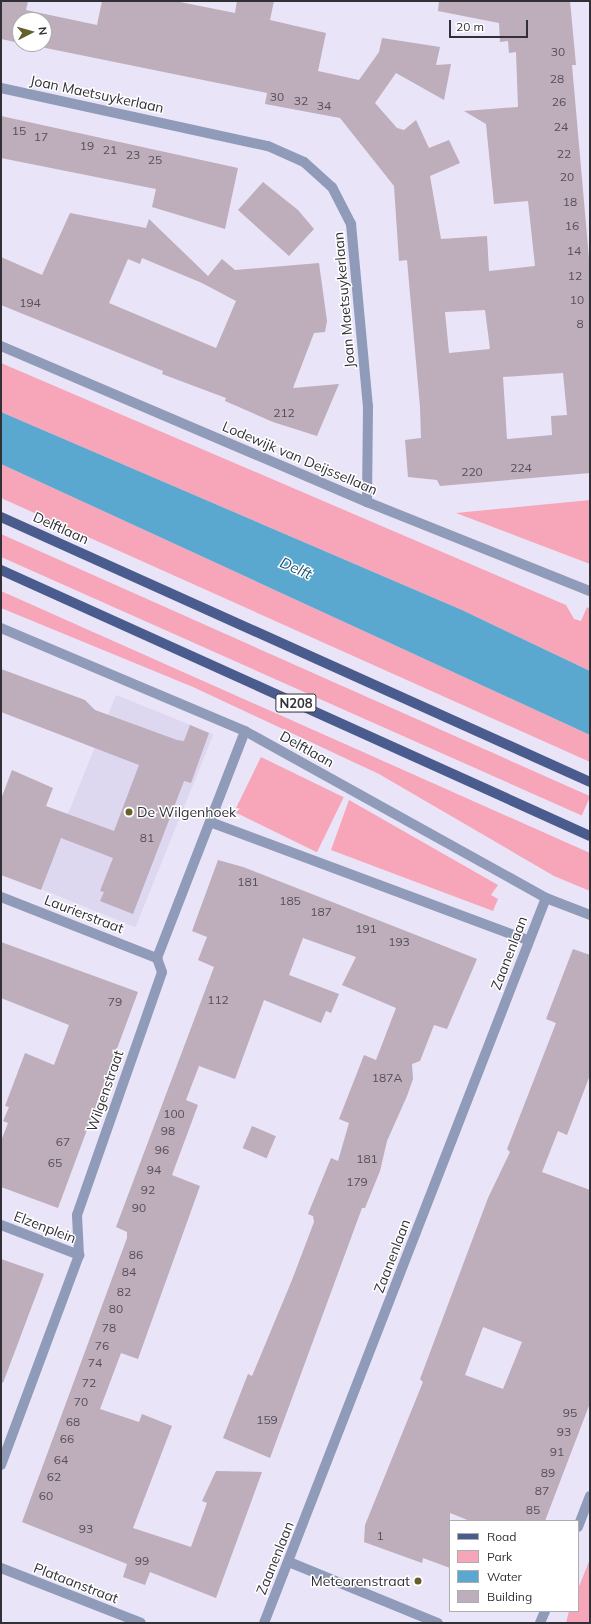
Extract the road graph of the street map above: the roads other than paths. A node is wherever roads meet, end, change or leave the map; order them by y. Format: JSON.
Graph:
{"nodes":[{"id":1,"x":1,"y":88,"type":"edge"},
{"id":2,"x":1,"y":346,"type":"edge"},
{"id":3,"x":367,"y":502,"type":"junction"},
{"id":4,"x":1,"y":516,"type":"edge"},
{"id":5,"x":1,"y":570,"type":"edge"},
{"id":6,"x":590,"y":591,"type":"edge"},
{"id":7,"x":1,"y":628,"type":"edge"},
{"id":8,"x":245,"y":731,"type":"junction"},
{"id":9,"x":590,"y":782,"type":"edge"},
{"id":10,"x":210,"y":822,"type":"junction"},
{"id":11,"x":590,"y":836,"type":"edge"},
{"id":12,"x":1,"y":897,"type":"edge"},
{"id":13,"x":546,"y":898,"type":"junction"},
{"id":14,"x":590,"y":915,"type":"edge"},
{"id":15,"x":528,"y":940,"type":"junction"},
{"id":16,"x":157,"y":958,"type":"junction"},
{"id":17,"x":1,"y":1225,"type":"edge"},
{"id":18,"x":79,"y":1255,"type":"junction"},
{"id":19,"x":1,"y":1465,"type":"edge"},
{"id":20,"x":590,"y":1496,"type":"edge"},
{"id":21,"x":579,"y":1524,"type":"edge"},
{"id":22,"x":290,"y":1562,"type":"junction"},
{"id":23,"x":1,"y":1568,"type":"edge"},
{"id":24,"x":545,"y":1612,"type":"edge"},
{"id":25,"x":141,"y":1623,"type":"edge"},
{"id":26,"x":264,"y":1623,"type":"edge"},
{"id":27,"x":438,"y":1623,"type":"edge"},
{"id":28,"x":540,"y":1623,"type":"edge"}],
"edges":[{"from":1,"to":3,"type":"street","name":"Joan Maetsuykerlaan"},
{"from":2,"to":3,"type":"street","name":"Lodewijk van Deijssellaan"},
{"from":3,"to":6,"type":"street","name":"Lodewijk van Deijssellaan"},
{"from":4,"to":9,"type":"main road","name":"Delftlaan"},
{"from":5,"to":11,"type":"main road","number":"N208"},
{"from":7,"to":8,"type":"street","name":"Delftlaan"},
{"from":8,"to":10,"type":"street"},
{"from":8,"to":13,"type":"street","name":"Delftlaan"},
{"from":10,"to":15,"type":"street"},
{"from":10,"to":16,"type":"street"},
{"from":12,"to":16,"type":"street","name":"Laurierstraat"},
{"from":13,"to":14,"type":"street","name":"Delftlaan"},
{"from":13,"to":15,"type":"street","name":"Zaanenlaan"},
{"from":15,"to":22,"type":"street","name":"Zaanenlaan"},
{"from":16,"to":18,"type":"street","name":"Wilgenstraat"},
{"from":17,"to":18,"type":"street","name":"Elzenplein"},
{"from":18,"to":19,"type":"street","name":"Wilgenstraat"},
{"from":20,"to":21,"type":"street"},
{"from":22,"to":26,"type":"street","name":"Zaanenlaan"},
{"from":22,"to":27,"type":"street"},
{"from":23,"to":25,"type":"street","name":"Plataanstraat"},
{"from":24,"to":28,"type":"street"}]}
